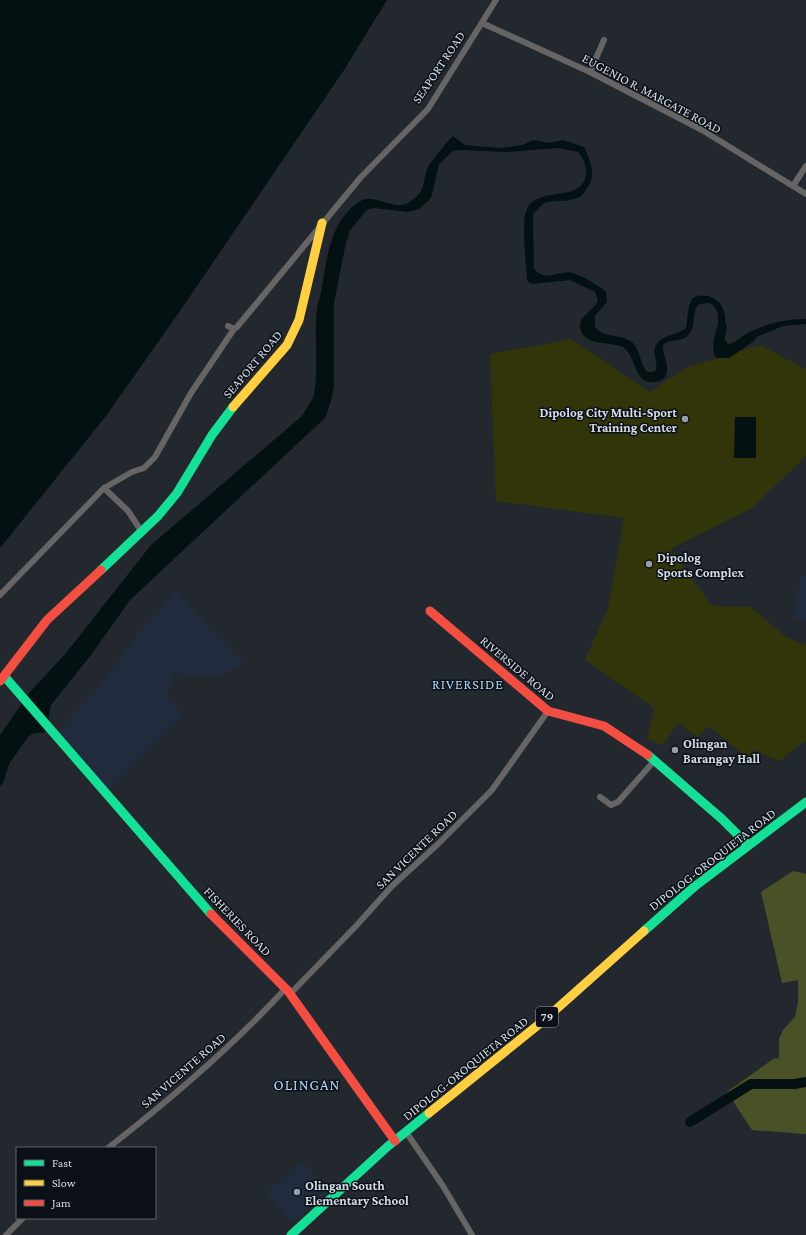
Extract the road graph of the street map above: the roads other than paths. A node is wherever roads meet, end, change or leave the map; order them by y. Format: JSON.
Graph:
{"nodes":[{"id":1,"x":496,"y":0,"type":"edge"},
{"id":2,"x":482,"y":23,"type":"junction"},
{"id":3,"x":604,"y":40,"type":"dead end"},
{"id":4,"x":590,"y":72,"type":"junction"},
{"id":5,"x":806,"y":166,"type":"edge"},
{"id":6,"x":793,"y":186,"type":"junction"},
{"id":7,"x":806,"y":194,"type":"edge"},
{"id":8,"x":322,"y":223,"type":"junction"},
{"id":9,"x":104,"y":488,"type":"junction"},
{"id":10,"x":142,"y":532,"type":"junction"},
{"id":11,"x":0,"y":595,"type":"edge"},
{"id":12,"x":430,"y":611,"type":"dead end"},
{"id":13,"x":3,"y":676,"type":"edge"},
{"id":14,"x":548,"y":711,"type":"junction"},
{"id":15,"x":655,"y":760,"type":"junction"},
{"id":16,"x":600,"y":797,"type":"dead end"},
{"id":17,"x":806,"y":802,"type":"edge"},
{"id":18,"x":748,"y":845,"type":"junction"},
{"id":19,"x":288,"y":991,"type":"junction"},
{"id":20,"x":406,"y":1132,"type":"junction"},
{"id":21,"x":395,"y":1141,"type":"junction"},
{"id":22,"x":109,"y":1147,"type":"edge"},
{"id":23,"x":22,"y":1219,"type":"edge"},
{"id":24,"x":6,"y":1235,"type":"edge"},
{"id":25,"x":291,"y":1235,"type":"edge"},
{"id":26,"x":472,"y":1235,"type":"edge"}],
"edges":[{"from":1,"to":2,"type":"street","name":"SEAPORT ROAD"},
{"from":2,"to":4,"type":"street","name":"EUGENIO R. MARGATE ROAD"},
{"from":2,"to":8,"type":"street","name":"SEAPORT ROAD"},
{"from":3,"to":4,"type":"street"},
{"from":4,"to":6,"type":"street","name":"EUGENIO R. MARGATE ROAD"},
{"from":5,"to":6,"type":"street"},
{"from":6,"to":7,"type":"street","name":"EUGENIO R. MARGATE ROAD"},
{"from":8,"to":9,"type":"street"},
{"from":8,"to":10,"type":"street","name":"SEAPORT ROAD"},
{"from":9,"to":10,"type":"street"},
{"from":9,"to":11,"type":"street"},
{"from":10,"to":13,"type":"street","name":"SEAPORT ROAD"},
{"from":12,"to":14,"type":"street","name":"RIVERSIDE ROAD"},
{"from":13,"to":19,"type":"street","name":"FISHERIES ROAD"},
{"from":14,"to":15,"type":"street","name":"RIVERSIDE ROAD"},
{"from":14,"to":19,"type":"street","name":"SAN VICENTE ROAD"},
{"from":15,"to":16,"type":"street"},
{"from":15,"to":18,"type":"street","name":"RIVERSIDE ROAD"},
{"from":17,"to":18,"type":"street","name":"DIPOLOG-OROQUIETA ROAD","number":"79"},
{"from":18,"to":20,"type":"street","name":"DIPOLOG-OROQUIETA ROAD","number":"79"},
{"from":19,"to":21,"type":"street","name":"FISHERIES ROAD"},
{"from":19,"to":22,"type":"street","name":"SAN VICENTE ROAD"},
{"from":20,"to":21,"type":"street","name":"DIPOLOG-OROQUIETA ROAD","number":"79"},
{"from":20,"to":26,"type":"street"},
{"from":21,"to":25,"type":"street","name":"DIPOLOG-OROQUIETA ROAD","number":"79"},
{"from":23,"to":24,"type":"street"}]}
